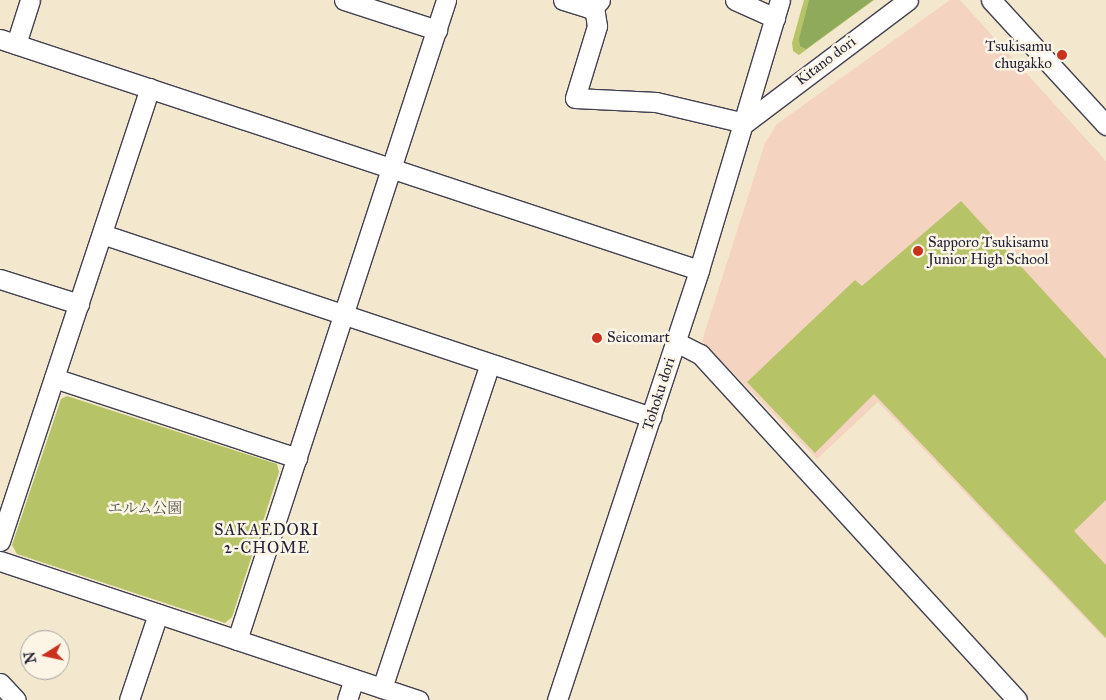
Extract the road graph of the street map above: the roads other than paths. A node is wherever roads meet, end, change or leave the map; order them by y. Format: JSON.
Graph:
{"nodes":[{"id":1,"x":30,"y":0,"type":"edge"},
{"id":2,"x":344,"y":0,"type":"edge"},
{"id":3,"x":446,"y":0,"type":"edge"},
{"id":4,"x":563,"y":0,"type":"edge"},
{"id":5,"x":735,"y":0,"type":"edge"},
{"id":6,"x":780,"y":0,"type":"edge"},
{"id":7,"x":908,"y":0,"type":"edge"},
{"id":8,"x":990,"y":0,"type":"edge"},
{"id":9,"x":597,"y":4,"type":"edge"},
{"id":10,"x":774,"y":18,"type":"junction"},
{"id":11,"x":436,"y":30,"type":"junction"},
{"id":12,"x":7,"y":41,"type":"edge"},
{"id":13,"x":150,"y":88,"type":"junction"},
{"id":14,"x":745,"y":123,"type":"junction"},
{"id":15,"x":1106,"y":125,"type":"edge"},
{"id":16,"x":392,"y":168,"type":"junction"},
{"id":17,"x":102,"y":234,"type":"junction"},
{"id":18,"x":699,"y":270,"type":"junction"},
{"id":19,"x":0,"y":279,"type":"edge"},
{"id":20,"x":79,"y":304,"type":"junction"},
{"id":21,"x":344,"y":315,"type":"junction"},
{"id":22,"x":676,"y":342,"type":"junction"},
{"id":23,"x":490,"y":363,"type":"junction"},
{"id":24,"x":54,"y":378,"type":"junction"},
{"id":25,"x":651,"y":417,"type":"junction"},
{"id":26,"x":297,"y":458,"type":"junction"},
{"id":27,"x":0,"y":541,"type":"edge"},
{"id":28,"x":0,"y":561,"type":"edge"},
{"id":29,"x":158,"y":614,"type":"junction"},
{"id":30,"x":237,"y":640,"type":"junction"},
{"id":31,"x":354,"y":679,"type":"junction"},
{"id":32,"x":0,"y":683,"type":"edge"},
{"id":33,"x":382,"y":688,"type":"junction"},
{"id":34,"x":16,"y":700,"type":"edge"},
{"id":35,"x":129,"y":700,"type":"edge"},
{"id":36,"x":347,"y":700,"type":"edge"},
{"id":37,"x":418,"y":700,"type":"edge"},
{"id":38,"x":557,"y":700,"type":"edge"},
{"id":39,"x":1017,"y":700,"type":"edge"}],
"edges":[{"from":1,"to":12,"type":"street"},
{"from":2,"to":11,"type":"street"},
{"from":3,"to":11,"type":"street"},
{"from":4,"to":9,"type":"street"},
{"from":5,"to":10,"type":"street"},
{"from":6,"to":10,"type":"street","name":"Tohoku dori"},
{"from":7,"to":14,"type":"street","name":"Kitano dori"},
{"from":8,"to":15,"type":"street"},
{"from":9,"to":14,"type":"street"},
{"from":10,"to":14,"type":"street","name":"Tohoku dori"},
{"from":11,"to":16,"type":"street"},
{"from":12,"to":13,"type":"street"},
{"from":13,"to":16,"type":"street"},
{"from":13,"to":17,"type":"street"},
{"from":14,"to":18,"type":"street","name":"Tohoku dori"},
{"from":16,"to":18,"type":"street"},
{"from":16,"to":21,"type":"street"},
{"from":17,"to":20,"type":"street"},
{"from":17,"to":21,"type":"street"},
{"from":18,"to":22,"type":"street","name":"Tohoku dori"},
{"from":19,"to":20,"type":"street"},
{"from":20,"to":24,"type":"street"},
{"from":21,"to":23,"type":"street"},
{"from":21,"to":26,"type":"street"},
{"from":22,"to":25,"type":"street","name":"Tohoku dori"},
{"from":22,"to":39,"type":"street"},
{"from":23,"to":25,"type":"street"},
{"from":23,"to":33,"type":"street"},
{"from":24,"to":26,"type":"street"},
{"from":24,"to":27,"type":"street"},
{"from":25,"to":38,"type":"street","name":"Tohoku dori"},
{"from":26,"to":30,"type":"street"},
{"from":28,"to":29,"type":"street"},
{"from":29,"to":30,"type":"street"},
{"from":29,"to":35,"type":"street"},
{"from":30,"to":31,"type":"street"},
{"from":31,"to":33,"type":"street"},
{"from":31,"to":36,"type":"street"},
{"from":32,"to":34,"type":"street"},
{"from":33,"to":37,"type":"street"}]}
